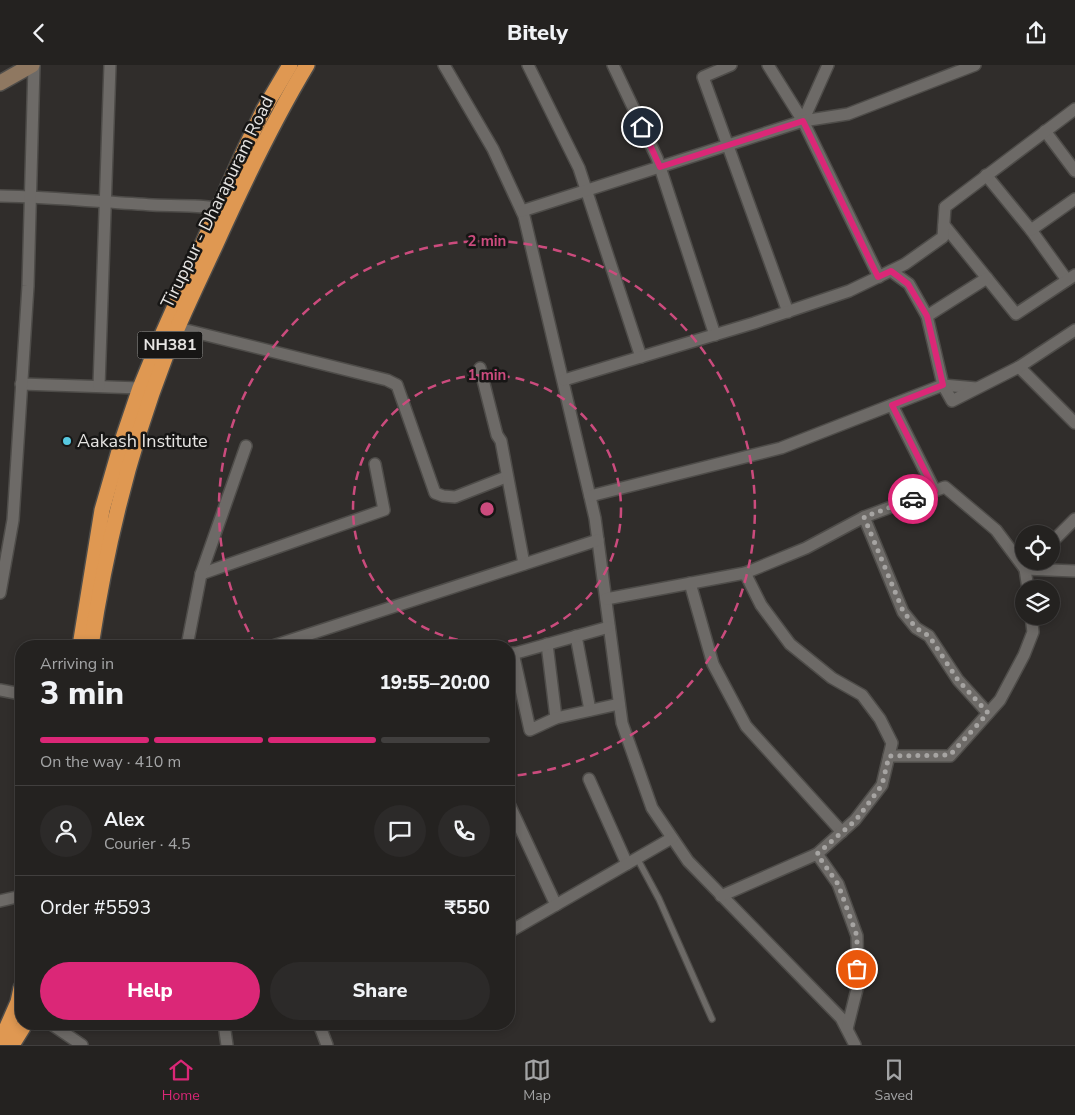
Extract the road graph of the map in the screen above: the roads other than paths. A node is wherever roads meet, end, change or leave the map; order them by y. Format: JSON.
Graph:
{"nodes":[{"id":1,"x":33,"y":65,"type":"edge"},
{"id":2,"x":110,"y":65,"type":"edge"},
{"id":3,"x":290,"y":65,"type":"edge"},
{"id":4,"x":306,"y":65,"type":"edge"},
{"id":5,"x":444,"y":65,"type":"edge"},
{"id":6,"x":528,"y":65,"type":"edge"},
{"id":7,"x":613,"y":65,"type":"edge"},
{"id":8,"x":731,"y":65,"type":"edge"},
{"id":9,"x":768,"y":65,"type":"edge"},
{"id":10,"x":828,"y":65,"type":"edge"},
{"id":11,"x":975,"y":65,"type":"edge"},
{"id":12,"x":0,"y":83,"type":"edge"},
{"id":13,"x":1075,"y":109,"type":"edge"},
{"id":14,"x":803,"y":121,"type":"junction"},
{"id":15,"x":1045,"y":131,"type":"junction"},
{"id":16,"x":727,"y":145,"type":"junction"},
{"id":17,"x":660,"y":167,"type":"junction"},
{"id":18,"x":1075,"y":171,"type":"edge"},
{"id":19,"x":986,"y":175,"type":"junction"},
{"id":20,"x":586,"y":190,"type":"junction"},
{"id":21,"x":0,"y":196,"type":"edge"},
{"id":22,"x":30,"y":197,"type":"junction"},
{"id":23,"x":1075,"y":199,"type":"edge"},
{"id":24,"x":105,"y":202,"type":"junction"},
{"id":25,"x":224,"y":211,"type":"junction"},
{"id":26,"x":522,"y":211,"type":"junction"},
{"id":27,"x":944,"y":225,"type":"junction"},
{"id":28,"x":1031,"y":230,"type":"junction"},
{"id":29,"x":891,"y":271,"type":"junction"},
{"id":30,"x":878,"y":277,"type":"junction"},
{"id":31,"x":987,"y":278,"type":"junction"},
{"id":32,"x":1071,"y":278,"type":"edge"},
{"id":33,"x":788,"y":312,"type":"junction"},
{"id":34,"x":927,"y":316,"type":"junction"},
{"id":35,"x":178,"y":328,"type":"junction"},
{"id":36,"x":1075,"y":330,"type":"edge"},
{"id":37,"x":715,"y":335,"type":"junction"},
{"id":38,"x":641,"y":357,"type":"junction"},
{"id":39,"x":1019,"y":367,"type":"junction"},
{"id":40,"x":480,"y":368,"type":"dead end"},
{"id":41,"x":564,"y":380,"type":"junction"},
{"id":42,"x":21,"y":384,"type":"junction"},
{"id":43,"x":943,"y":385,"type":"junction"},
{"id":44,"x":99,"y":386,"type":"junction"},
{"id":45,"x":140,"y":388,"type":"junction"},
{"id":46,"x":892,"y":405,"type":"junction"},
{"id":47,"x":1075,"y":423,"type":"edge"},
{"id":48,"x":246,"y":446,"type":"dead end"},
{"id":49,"x":375,"y":464,"type":"dead end"},
{"id":50,"x":506,"y":477,"type":"junction"},
{"id":51,"x":935,"y":491,"type":"junction"},
{"id":52,"x":590,"y":496,"type":"junction"},
{"id":53,"x":864,"y":517,"type":"junction"},
{"id":54,"x":1075,"y":519,"type":"edge"},
{"id":55,"x":1060,"y":534,"type":"edge"},
{"id":56,"x":598,"y":540,"type":"junction"},
{"id":57,"x":1015,"y":550,"type":"edge"},
{"id":58,"x":524,"y":564,"type":"junction"},
{"id":59,"x":1060,"y":569,"type":"edge"},
{"id":60,"x":1075,"y":571,"type":"edge"},
{"id":61,"x":745,"y":573,"type":"junction"},
{"id":62,"x":201,"y":574,"type":"junction"},
{"id":63,"x":690,"y":583,"type":"junction"},
{"id":64,"x":0,"y":593,"type":"edge"},
{"id":65,"x":606,"y":599,"type":"junction"},
{"id":66,"x":1032,"y":625,"type":"edge"},
{"id":67,"x":609,"y":627,"type":"junction"},
{"id":68,"x":576,"y":636,"type":"junction"},
{"id":69,"x":81,"y":640,"type":"edge"},
{"id":70,"x":93,"y":640,"type":"edge"},
{"id":71,"x":188,"y":640,"type":"edge"},
{"id":72,"x":291,"y":640,"type":"edge"},
{"id":73,"x":547,"y":644,"type":"junction"},
{"id":74,"x":515,"y":653,"type":"edge"},
{"id":75,"x":515,"y":670,"type":"edge"},
{"id":76,"x":0,"y":690,"type":"edge"},
{"id":77,"x":15,"y":693,"type":"edge"},
{"id":78,"x":619,"y":704,"type":"junction"},
{"id":79,"x":590,"y":710,"type":"junction"},
{"id":80,"x":988,"y":713,"type":"junction"},
{"id":81,"x":556,"y":718,"type":"junction"},
{"id":82,"x":889,"y":756,"type":"junction"},
{"id":83,"x":589,"y":779,"type":"dead end"},
{"id":84,"x":515,"y":817,"type":"edge"},
{"id":85,"x":842,"y":832,"type":"junction"},
{"id":86,"x":672,"y":838,"type":"junction"},
{"id":87,"x":817,"y":854,"type":"junction"},
{"id":88,"x":632,"y":861,"type":"junction"},
{"id":89,"x":721,"y":895,"type":"junction"},
{"id":90,"x":15,"y":897,"type":"edge"},
{"id":91,"x":0,"y":901,"type":"edge"},
{"id":92,"x":556,"y":905,"type":"junction"},
{"id":93,"x":515,"y":929,"type":"edge"},
{"id":94,"x":15,"y":1009,"type":"edge"},
{"id":95,"x":712,"y":1019,"type":"dead end"},
{"id":96,"x":847,"y":1029,"type":"junction"},
{"id":97,"x":21,"y":1030,"type":"edge"},
{"id":98,"x":60,"y":1030,"type":"edge"},
{"id":99,"x":225,"y":1030,"type":"edge"},
{"id":100,"x":321,"y":1030,"type":"edge"},
{"id":101,"x":0,"y":1043,"type":"edge"},
{"id":102,"x":12,"y":1045,"type":"edge"},
{"id":103,"x":82,"y":1045,"type":"edge"},
{"id":104,"x":227,"y":1045,"type":"edge"},
{"id":105,"x":327,"y":1045,"type":"edge"},
{"id":106,"x":855,"y":1045,"type":"edge"}],
"edges":[{"from":1,"to":12,"type":"street"},
{"from":1,"to":22,"type":"street"},
{"from":2,"to":24,"type":"street"},
{"from":3,"to":25,"type":"highway","number":"NH381"},
{"from":4,"to":25,"type":"highway","name":"Tiruppur - Dharapuram Road","number":"NH381"},
{"from":5,"to":26,"type":"street"},
{"from":6,"to":20,"type":"street"},
{"from":7,"to":17,"type":"street"},
{"from":8,"to":16,"type":"street"},
{"from":9,"to":14,"type":"street"},
{"from":10,"to":14,"type":"street"},
{"from":11,"to":14,"type":"street"},
{"from":13,"to":15,"type":"street"},
{"from":14,"to":16,"type":"street"},
{"from":14,"to":30,"type":"street"},
{"from":15,"to":18,"type":"street"},
{"from":15,"to":19,"type":"street"},
{"from":16,"to":17,"type":"street"},
{"from":16,"to":33,"type":"street"},
{"from":17,"to":20,"type":"street"},
{"from":17,"to":37,"type":"street"},
{"from":19,"to":27,"type":"street"},
{"from":19,"to":28,"type":"street"},
{"from":20,"to":26,"type":"street"},
{"from":20,"to":38,"type":"street"},
{"from":21,"to":22,"type":"street"},
{"from":22,"to":24,"type":"street"},
{"from":22,"to":42,"type":"street"},
{"from":23,"to":28,"type":"street"},
{"from":24,"to":25,"type":"street"},
{"from":24,"to":44,"type":"street"},
{"from":25,"to":35,"type":"highway","name":"Tiruppur - Dharapuram Road","number":"NH381"},
{"from":25,"to":45,"type":"highway","number":"NH381"},
{"from":26,"to":41,"type":"street"},
{"from":27,"to":29,"type":"street"},
{"from":27,"to":31,"type":"street"},
{"from":28,"to":32,"type":"street"},
{"from":29,"to":30,"type":"street"},
{"from":29,"to":34,"type":"street"},
{"from":30,"to":33,"type":"street"},
{"from":31,"to":32,"type":"street"},
{"from":31,"to":34,"type":"street"},
{"from":33,"to":37,"type":"street"},
{"from":34,"to":43,"type":"street"},
{"from":35,"to":50,"type":"street"},
{"from":35,"to":70,"type":"highway","name":"Tiruppur - Dharapuram Road","number":"NH381"},
{"from":36,"to":39,"type":"street"},
{"from":37,"to":38,"type":"street"},
{"from":38,"to":41,"type":"street"},
{"from":39,"to":43,"type":"street"},
{"from":39,"to":47,"type":"street"},
{"from":40,"to":50,"type":"street"},
{"from":41,"to":52,"type":"street"},
{"from":42,"to":44,"type":"street"},
{"from":42,"to":64,"type":"street"},
{"from":43,"to":46,"type":"street"},
{"from":44,"to":45,"type":"street"},
{"from":45,"to":69,"type":"highway","number":"NH381"},
{"from":46,"to":51,"type":"street"},
{"from":46,"to":52,"type":"street"},
{"from":48,"to":62,"type":"street"},
{"from":49,"to":62,"type":"street"},
{"from":50,"to":58,"type":"street"},
{"from":51,"to":53,"type":"street"},
{"from":51,"to":57,"type":"street"},
{"from":52,"to":56,"type":"street"},
{"from":53,"to":61,"type":"street"},
{"from":53,"to":80,"type":"street"},
{"from":54,"to":55,"type":"street"},
{"from":56,"to":58,"type":"street"},
{"from":56,"to":65,"type":"street"},
{"from":58,"to":72,"type":"street"},
{"from":59,"to":60,"type":"street"},
{"from":61,"to":63,"type":"street"},
{"from":61,"to":82,"type":"street"},
{"from":62,"to":71,"type":"street"},
{"from":63,"to":65,"type":"street"},
{"from":63,"to":85,"type":"street"},
{"from":65,"to":67,"type":"street"},
{"from":66,"to":80,"type":"street"},
{"from":67,"to":68,"type":"street"},
{"from":67,"to":78,"type":"street"},
{"from":68,"to":73,"type":"street"},
{"from":68,"to":79,"type":"street"},
{"from":73,"to":74,"type":"street"},
{"from":73,"to":81,"type":"street"},
{"from":75,"to":81,"type":"street"},
{"from":76,"to":77,"type":"street"},
{"from":78,"to":79,"type":"street"},
{"from":78,"to":86,"type":"street"},
{"from":79,"to":81,"type":"street"},
{"from":80,"to":82,"type":"street"},
{"from":82,"to":85,"type":"street"},
{"from":83,"to":88,"type":"street"},
{"from":84,"to":92,"type":"street"},
{"from":85,"to":87,"type":"street"},
{"from":86,"to":88,"type":"street"},
{"from":86,"to":89,"type":"street"},
{"from":87,"to":89,"type":"street"},
{"from":87,"to":96,"type":"street"},
{"from":88,"to":92,"type":"street"},
{"from":88,"to":95,"type":"lane"},
{"from":89,"to":96,"type":"street"},
{"from":90,"to":91,"type":"street"},
{"from":92,"to":93,"type":"street"},
{"from":94,"to":101,"type":"highway"},
{"from":96,"to":106,"type":"street"},
{"from":97,"to":102,"type":"highway"},
{"from":98,"to":103,"type":"street"},
{"from":99,"to":104,"type":"street"},
{"from":100,"to":105,"type":"street"}]}
